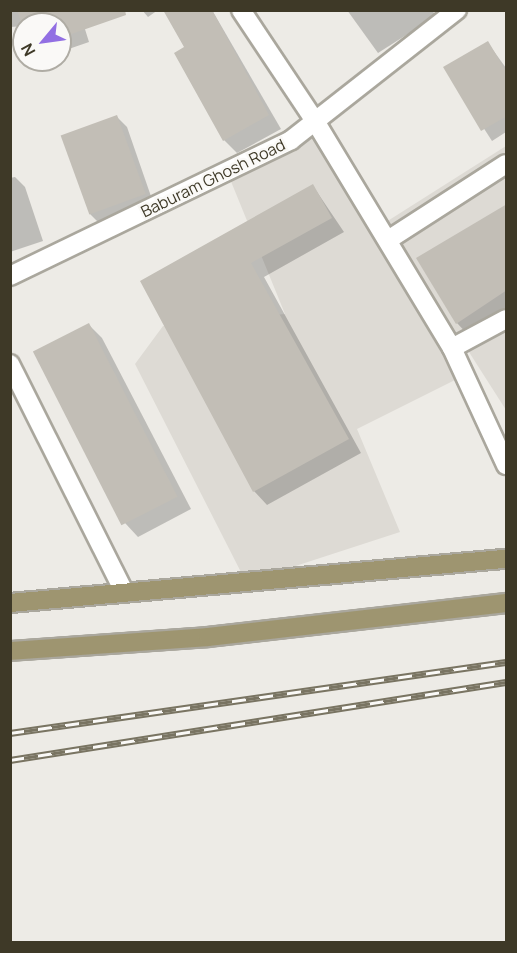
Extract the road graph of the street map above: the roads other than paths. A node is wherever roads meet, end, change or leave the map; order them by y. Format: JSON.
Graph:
{"nodes":[{"id":1,"x":241,"y":10,"type":"edge"},
{"id":2,"x":457,"y":10,"type":"edge"},
{"id":3,"x":315,"y":121,"type":"junction"},
{"id":4,"x":507,"y":164,"type":"edge"},
{"id":5,"x":388,"y":240,"type":"junction"},
{"id":6,"x":10,"y":276,"type":"edge"},
{"id":7,"x":507,"y":319,"type":"edge"},
{"id":8,"x":452,"y":348,"type":"junction"},
{"id":9,"x":10,"y":364,"type":"edge"},
{"id":10,"x":506,"y":460,"type":"edge"},
{"id":11,"x":507,"y":559,"type":"edge"},
{"id":12,"x":124,"y":592,"type":"junction"},
{"id":13,"x":10,"y":603,"type":"edge"},
{"id":14,"x":507,"y":603,"type":"edge"},
{"id":15,"x":10,"y":651,"type":"edge"}],
"edges":[{"from":1,"to":3,"type":"street"},
{"from":2,"to":3,"type":"street","name":"Baburam Ghosh Road"},
{"from":3,"to":5,"type":"street"},
{"from":3,"to":6,"type":"street","name":"Baburam Ghosh Road"},
{"from":4,"to":5,"type":"street"},
{"from":5,"to":8,"type":"street"},
{"from":7,"to":8,"type":"street"},
{"from":8,"to":10,"type":"street"},
{"from":9,"to":12,"type":"street"},
{"from":11,"to":12,"type":"main road"},
{"from":12,"to":13,"type":"main road"},
{"from":14,"to":15,"type":"main road"}]}
